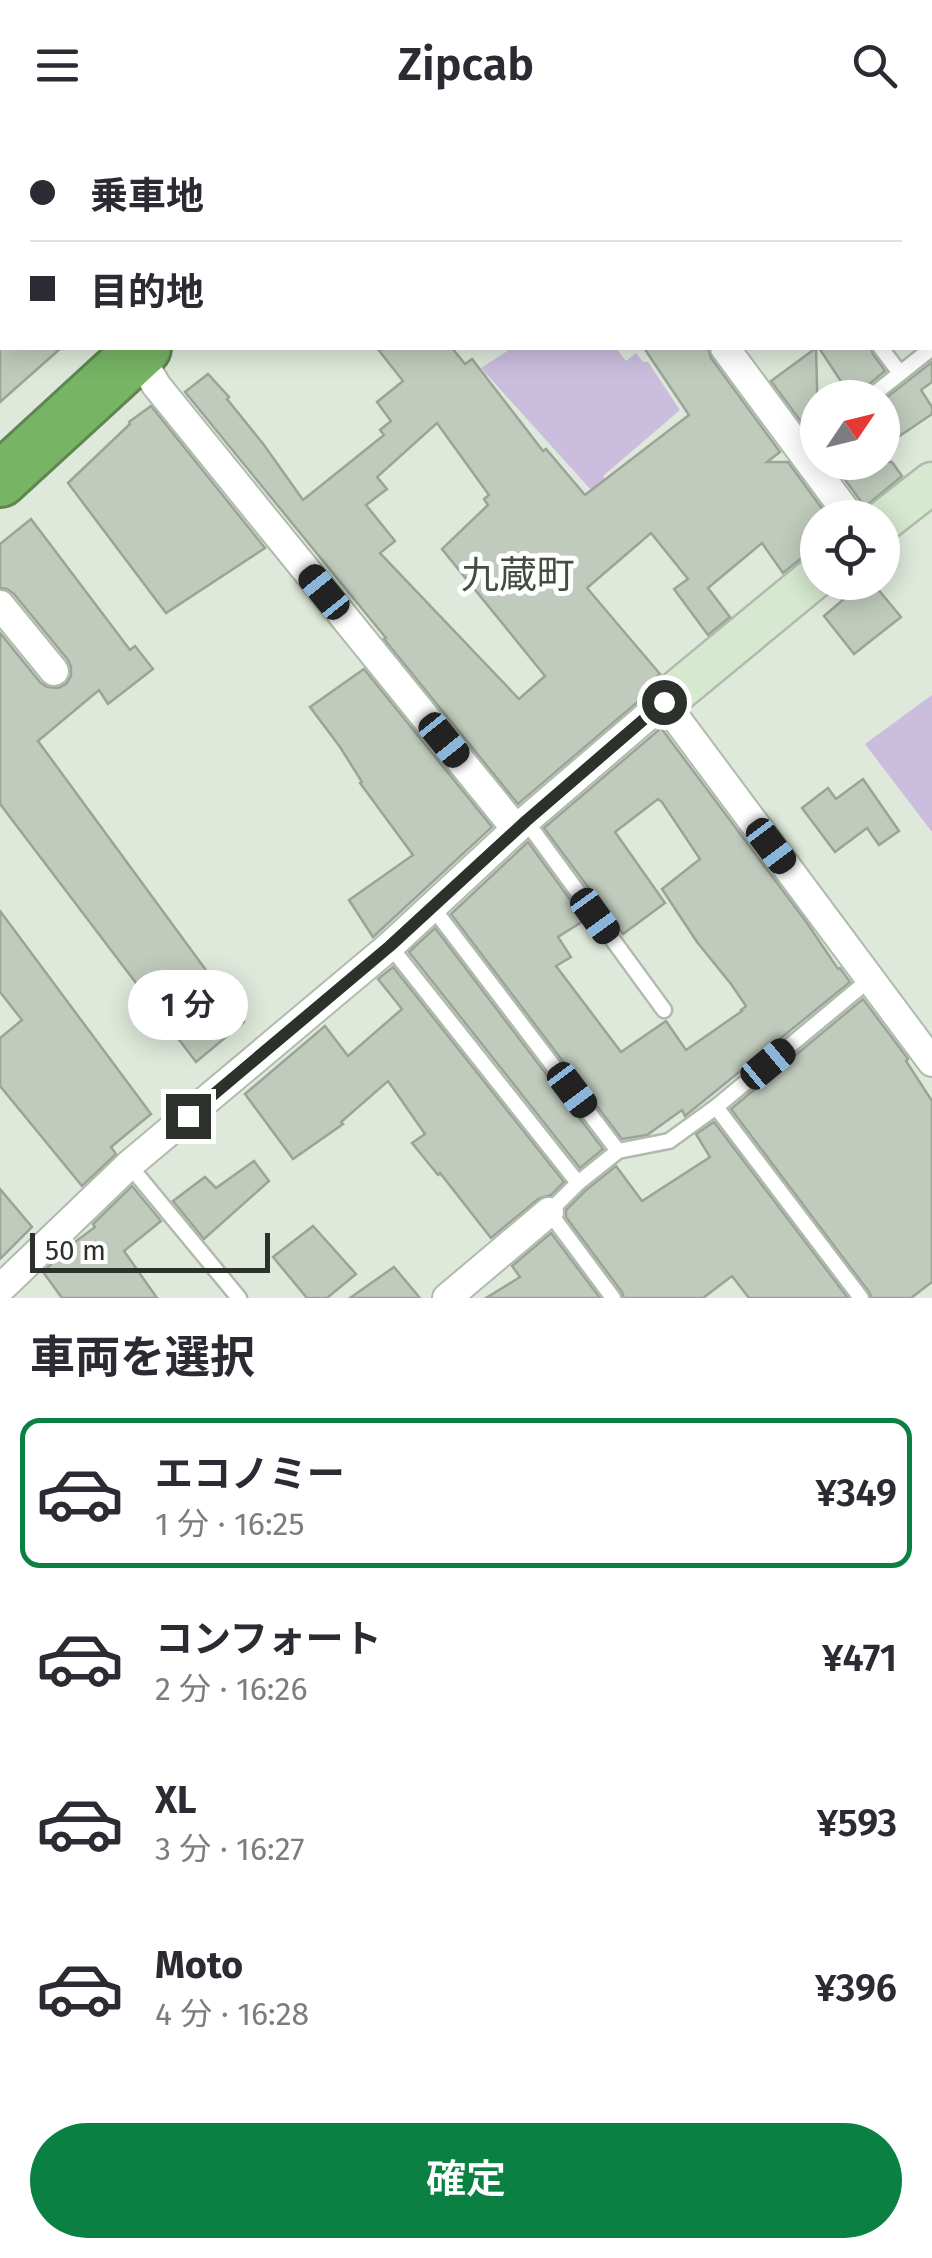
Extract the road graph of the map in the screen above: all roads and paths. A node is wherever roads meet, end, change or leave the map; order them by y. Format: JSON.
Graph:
{"nodes":[{"id":1,"x":138,"y":350,"type":"edge"},
{"id":2,"x":139,"y":350,"type":"edge"},
{"id":3,"x":727,"y":350,"type":"edge"},
{"id":4,"x":883,"y":350,"type":"edge"},
{"id":5,"x":929,"y":350,"type":"edge"},
{"id":6,"x":900,"y":373,"type":"junction"},
{"id":7,"x":891,"y":380,"type":"edge"},
{"id":8,"x":0,"y":480,"type":"edge"},
{"id":9,"x":932,"y":483,"type":"edge"},
{"id":10,"x":838,"y":500,"type":"edge"},
{"id":11,"x":900,"y":508,"type":"edge"},
{"id":12,"x":800,"y":590,"type":"edge"},
{"id":13,"x":0,"y":606,"type":"edge"},
{"id":14,"x":54,"y":671,"type":"dead end"},
{"id":15,"x":664,"y":702,"type":"junction"},
{"id":16,"x":521,"y":825,"type":"junction"},
{"id":17,"x":433,"y":908,"type":"junction"},
{"id":18,"x":390,"y":946,"type":"junction"},
{"id":19,"x":870,"y":979,"type":"junction"},
{"id":20,"x":664,"y":1010,"type":"dead end"},
{"id":21,"x":932,"y":1062,"type":"edge"},
{"id":22,"x":716,"y":1107,"type":"junction"},
{"id":23,"x":618,"y":1151,"type":"junction"},
{"id":24,"x":130,"y":1165,"type":"junction"},
{"id":25,"x":578,"y":1183,"type":"junction"},
{"id":26,"x":549,"y":1212,"type":"junction"},
{"id":27,"x":0,"y":1289,"type":"edge"},
{"id":28,"x":239,"y":1298,"type":"edge"},
{"id":29,"x":447,"y":1298,"type":"edge"},
{"id":30,"x":613,"y":1298,"type":"edge"},
{"id":31,"x":860,"y":1298,"type":"edge"}],
"edges":[{"from":1,"to":8,"type":"highway"},
{"from":2,"to":16,"type":"street"},
{"from":3,"to":10,"type":"street"},
{"from":4,"to":6,"type":"lane"},
{"from":5,"to":6,"type":"lane"},
{"from":6,"to":7,"type":"lane"},
{"from":9,"to":11,"type":"street"},
{"from":12,"to":15,"type":"street"},
{"from":13,"to":14,"type":"street"},
{"from":15,"to":16,"type":"street"},
{"from":15,"to":19,"type":"street"},
{"from":16,"to":17,"type":"street"},
{"from":16,"to":20,"type":"lane"},
{"from":17,"to":18,"type":"street"},
{"from":17,"to":23,"type":"lane"},
{"from":18,"to":24,"type":"street"},
{"from":18,"to":25,"type":"lane"},
{"from":19,"to":21,"type":"street"},
{"from":19,"to":22,"type":"lane"},
{"from":22,"to":23,"type":"lane"},
{"from":22,"to":31,"type":"lane"},
{"from":23,"to":25,"type":"lane"},
{"from":24,"to":27,"type":"street"},
{"from":24,"to":28,"type":"lane"},
{"from":25,"to":26,"type":"lane"},
{"from":26,"to":29,"type":"street"},
{"from":26,"to":30,"type":"lane"}]}
